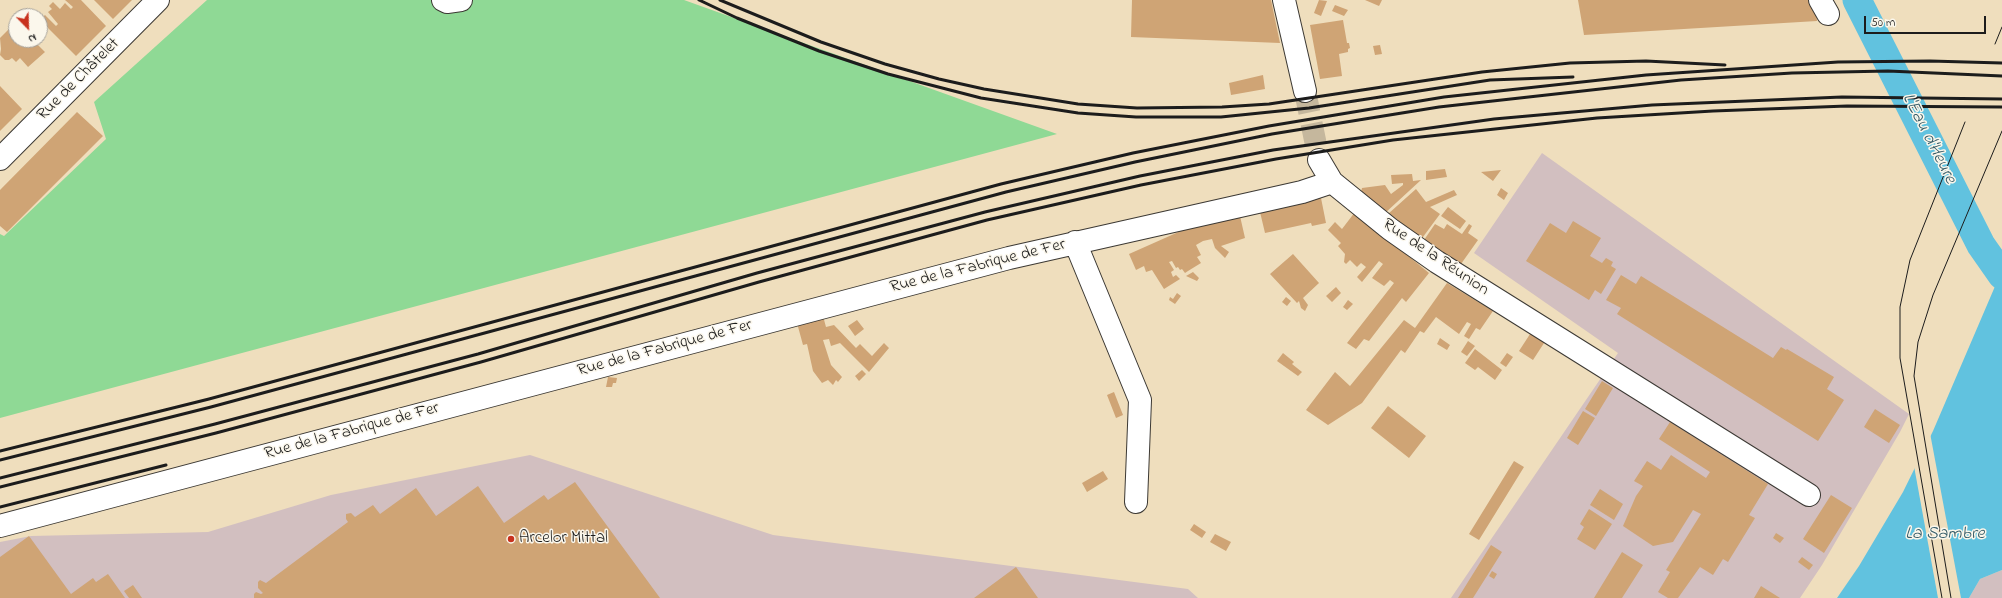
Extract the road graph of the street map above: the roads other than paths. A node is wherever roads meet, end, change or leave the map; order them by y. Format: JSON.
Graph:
{"nodes":[{"id":1,"x":158,"y":0,"type":"edge"},
{"id":2,"x":443,"y":0,"type":"edge"},
{"id":3,"x":462,"y":0,"type":"edge"},
{"id":4,"x":1284,"y":0,"type":"edge"},
{"id":5,"x":1305,"y":91,"type":"tunnel mouth"},
{"id":6,"x":0,"y":159,"type":"edge"},
{"id":7,"x":1319,"y":160,"type":"tunnel mouth"},
{"id":8,"x":1332,"y":182,"type":"junction"},
{"id":9,"x":1074,"y":242,"type":"junction"},
{"id":10,"x":1809,"y":495,"type":"dead end"},
{"id":11,"x":1136,"y":502,"type":"dead end"},
{"id":12,"x":0,"y":526,"type":"edge"}],
"edges":[{"from":1,"to":6,"type":"street","name":"Rue de Châtelet"},
{"from":2,"to":3,"type":"street"},
{"from":4,"to":5,"type":"street"},
{"from":7,"to":8,"type":"street","name":"Rue de la Réunion"},
{"from":8,"to":9,"type":"street","name":"Rue de la Fabrique de Fer"},
{"from":8,"to":10,"type":"street","name":"Rue de la Réunion"},
{"from":9,"to":11,"type":"street"},
{"from":9,"to":12,"type":"street","name":"Rue de la Fabrique de Fer"}]}
